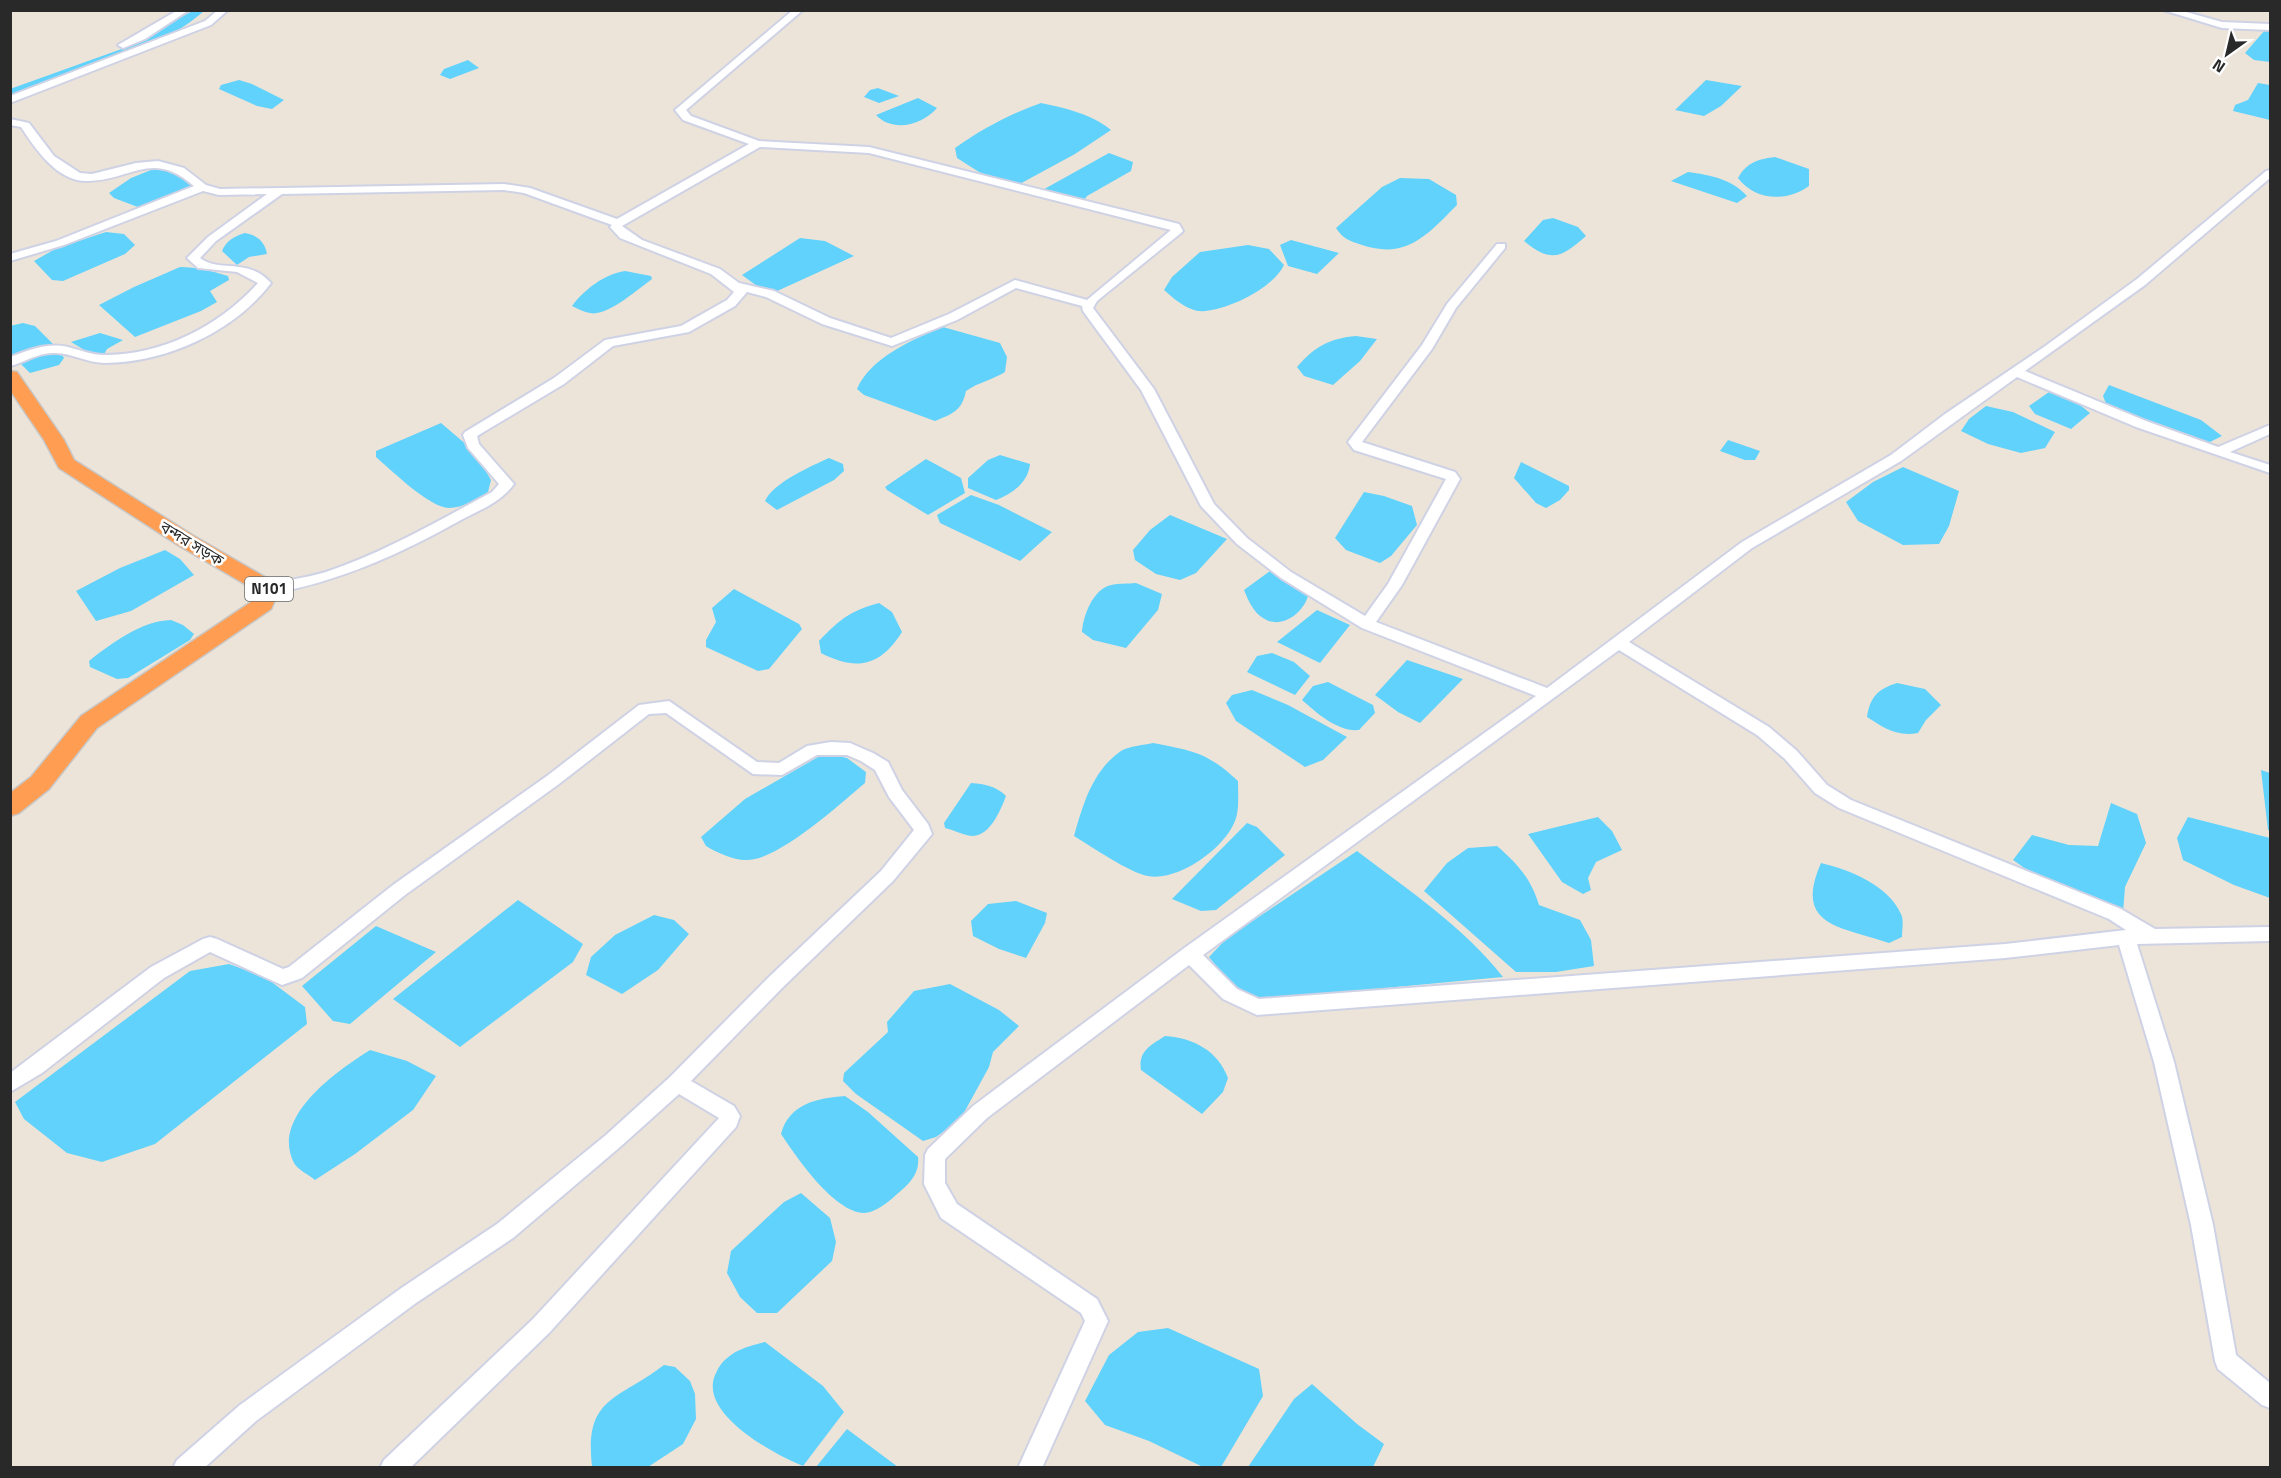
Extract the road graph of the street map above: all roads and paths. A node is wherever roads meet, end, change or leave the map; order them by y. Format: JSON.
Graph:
{"nodes":[{"id":1,"x":185,"y":10,"type":"edge"},
{"id":2,"x":224,"y":10,"type":"edge"},
{"id":3,"x":799,"y":10,"type":"edge"},
{"id":4,"x":2167,"y":10,"type":"edge"},
{"id":5,"x":2271,"y":27,"type":"edge"},
{"id":6,"x":19,"y":85,"type":"dead end"},
{"id":7,"x":10,"y":100,"type":"edge"},
{"id":8,"x":10,"y":122,"type":"edge"},
{"id":9,"x":758,"y":144,"type":"junction"},
{"id":10,"x":2271,"y":173,"type":"edge"},
{"id":11,"x":202,"y":187,"type":"junction"},
{"id":12,"x":279,"y":191,"type":"junction"},
{"id":13,"x":618,"y":223,"type":"junction"},
{"id":14,"x":1501,"y":246,"type":"dead end"},
{"id":15,"x":10,"y":258,"type":"edge"},
{"id":16,"x":738,"y":286,"type":"junction"},
{"id":17,"x":1089,"y":304,"type":"junction"},
{"id":18,"x":2016,"y":372,"type":"junction"},
{"id":19,"x":11,"y":374,"type":"edge"},
{"id":20,"x":2271,"y":429,"type":"edge"},
{"id":21,"x":2218,"y":452,"type":"junction"},
{"id":22,"x":2271,"y":469,"type":"edge"},
{"id":23,"x":269,"y":589,"type":"junction"},
{"id":24,"x":1367,"y":624,"type":"junction"},
{"id":25,"x":1619,"y":643,"type":"junction"},
{"id":26,"x":1549,"y":695,"type":"junction"},
{"id":27,"x":10,"y":807,"type":"edge"},
{"id":28,"x":2271,"y":934,"type":"edge"},
{"id":29,"x":2126,"y":937,"type":"junction"},
{"id":30,"x":2152,"y":937,"type":"junction"},
{"id":31,"x":1190,"y":954,"type":"junction"},
{"id":32,"x":677,"y":1083,"type":"junction"},
{"id":33,"x":10,"y":1084,"type":"edge"},
{"id":34,"x":2271,"y":1397,"type":"edge"},
{"id":35,"x":185,"y":1467,"type":"edge"},
{"id":36,"x":392,"y":1467,"type":"edge"},
{"id":37,"x":1030,"y":1467,"type":"edge"}],
"edges":[{"from":1,"to":6,"type":"street"},
{"from":2,"to":7,"type":"street"},
{"from":3,"to":9,"type":"street"},
{"from":4,"to":5,"type":"street"},
{"from":8,"to":11,"type":"street"},
{"from":9,"to":13,"type":"street"},
{"from":9,"to":17,"type":"street"},
{"from":10,"to":18,"type":"street"},
{"from":11,"to":12,"type":"street"},
{"from":11,"to":15,"type":"street"},
{"from":12,"to":13,"type":"street"},
{"from":12,"to":19,"type":"street"},
{"from":13,"to":16,"type":"street"},
{"from":14,"to":24,"type":"street"},
{"from":16,"to":17,"type":"street"},
{"from":16,"to":23,"type":"street"},
{"from":17,"to":24,"type":"street"},
{"from":18,"to":21,"type":"street"},
{"from":18,"to":25,"type":"street"},
{"from":19,"to":23,"type":"highway","name":"বন্দর সড়ক","number":"N101"},
{"from":20,"to":21,"type":"street"},
{"from":21,"to":22,"type":"street"},
{"from":23,"to":27,"type":"highway","number":"N101"},
{"from":24,"to":26,"type":"street"},
{"from":25,"to":26,"type":"street"},
{"from":25,"to":30,"type":"street"},
{"from":26,"to":31,"type":"street"},
{"from":28,"to":30,"type":"street"},
{"from":29,"to":30,"type":"street"},
{"from":29,"to":31,"type":"street"},
{"from":29,"to":34,"type":"street"},
{"from":31,"to":37,"type":"street"},
{"from":32,"to":33,"type":"street"},
{"from":32,"to":35,"type":"street"},
{"from":32,"to":36,"type":"street"}]}
